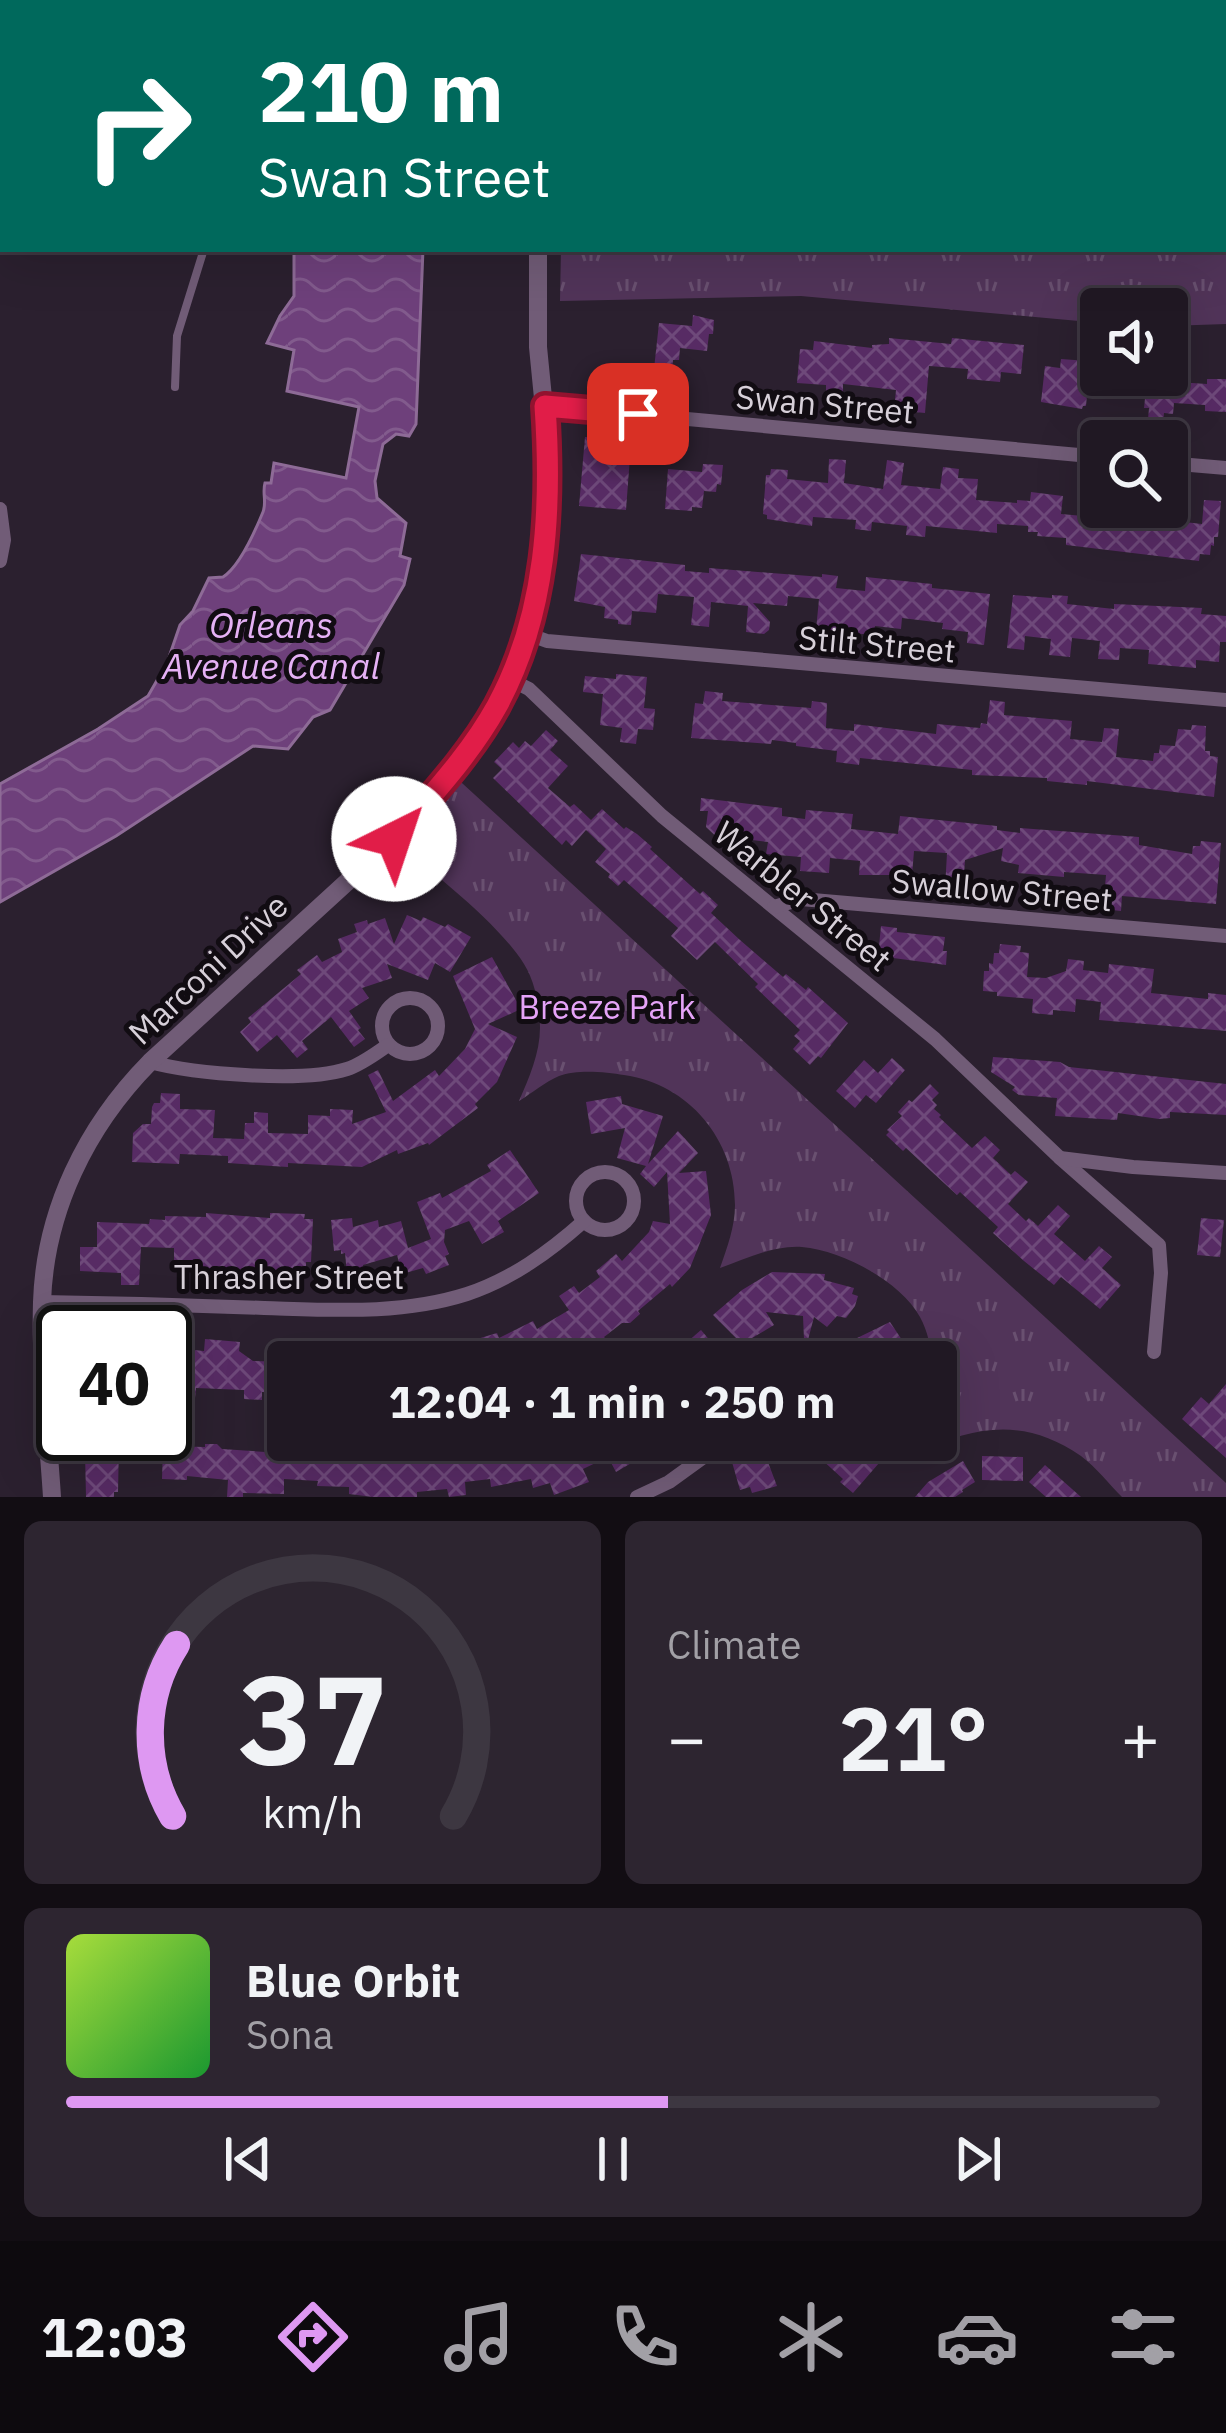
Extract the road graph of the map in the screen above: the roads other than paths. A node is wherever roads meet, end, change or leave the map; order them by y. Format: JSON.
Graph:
{"nodes":[{"id":1,"x":203,"y":252,"type":"edge"},
{"id":2,"x":538,"y":252,"type":"edge"},
{"id":3,"x":175,"y":387,"type":"dead end"},
{"id":4,"x":545,"y":406,"type":"junction"},
{"id":5,"x":1080,"y":455,"type":"edge"},
{"id":6,"x":1188,"y":465,"type":"edge"},
{"id":7,"x":1226,"y":468,"type":"edge"},
{"id":8,"x":0,"y":508,"type":"edge"},
{"id":9,"x":0,"y":561,"type":"edge"},
{"id":10,"x":525,"y":633,"type":"junction"},
{"id":11,"x":509,"y":680,"type":"junction"},
{"id":12,"x":1226,"y":700,"type":"edge"},
{"id":13,"x":773,"y":907,"type":"junction"},
{"id":14,"x":1226,"y":936,"type":"edge"},
{"id":15,"x":388,"y":1045,"type":"junction"},
{"id":16,"x":149,"y":1062,"type":"junction"},
{"id":17,"x":1060,"y":1158,"type":"junction"},
{"id":18,"x":1226,"y":1173,"type":"edge"},
{"id":19,"x":584,"y":1221,"type":"junction"},
{"id":20,"x":42,"y":1301,"type":"junction"},
{"id":21,"x":1154,"y":1352,"type":"dead end"},
{"id":22,"x":703,"y":1461,"type":"edge"},
{"id":23,"x":669,"y":1490,"type":"edge"},
{"id":24,"x":52,"y":1497,"type":"edge"},
{"id":25,"x":638,"y":1497,"type":"edge"}],
"edges":[{"from":1,"to":3,"type":"lane"},
{"from":2,"to":4,"type":"street","name":"Marconi Drive"},
{"from":4,"to":5,"type":"street","name":"Swan Street"},
{"from":4,"to":10,"type":"street","name":"Marconi Drive"},
{"from":6,"to":7,"type":"street"},
{"from":8,"to":9,"type":"street"},
{"from":10,"to":11,"type":"street","name":"Marconi Drive"},
{"from":10,"to":12,"type":"street","name":"Stilt Street"},
{"from":11,"to":13,"type":"street","name":"Warbler Street"},
{"from":11,"to":16,"type":"street","name":"Marconi Drive"},
{"from":13,"to":14,"type":"street","name":"Swallow Street"},
{"from":13,"to":17,"type":"street","name":"Warbler Street"},
{"from":15,"to":15,"type":"street"},
{"from":15,"to":16,"type":"street"},
{"from":16,"to":20,"type":"street","name":"Marconi Drive"},
{"from":17,"to":18,"type":"street"},
{"from":17,"to":21,"type":"street","name":"Warbler Street"},
{"from":19,"to":19,"type":"street","name":"Thrasher Street"},
{"from":19,"to":20,"type":"street","name":"Thrasher Street"},
{"from":20,"to":24,"type":"street","name":"Marconi Drive"},
{"from":22,"to":23,"type":"street"},
{"from":23,"to":25,"type":"street"}]}
